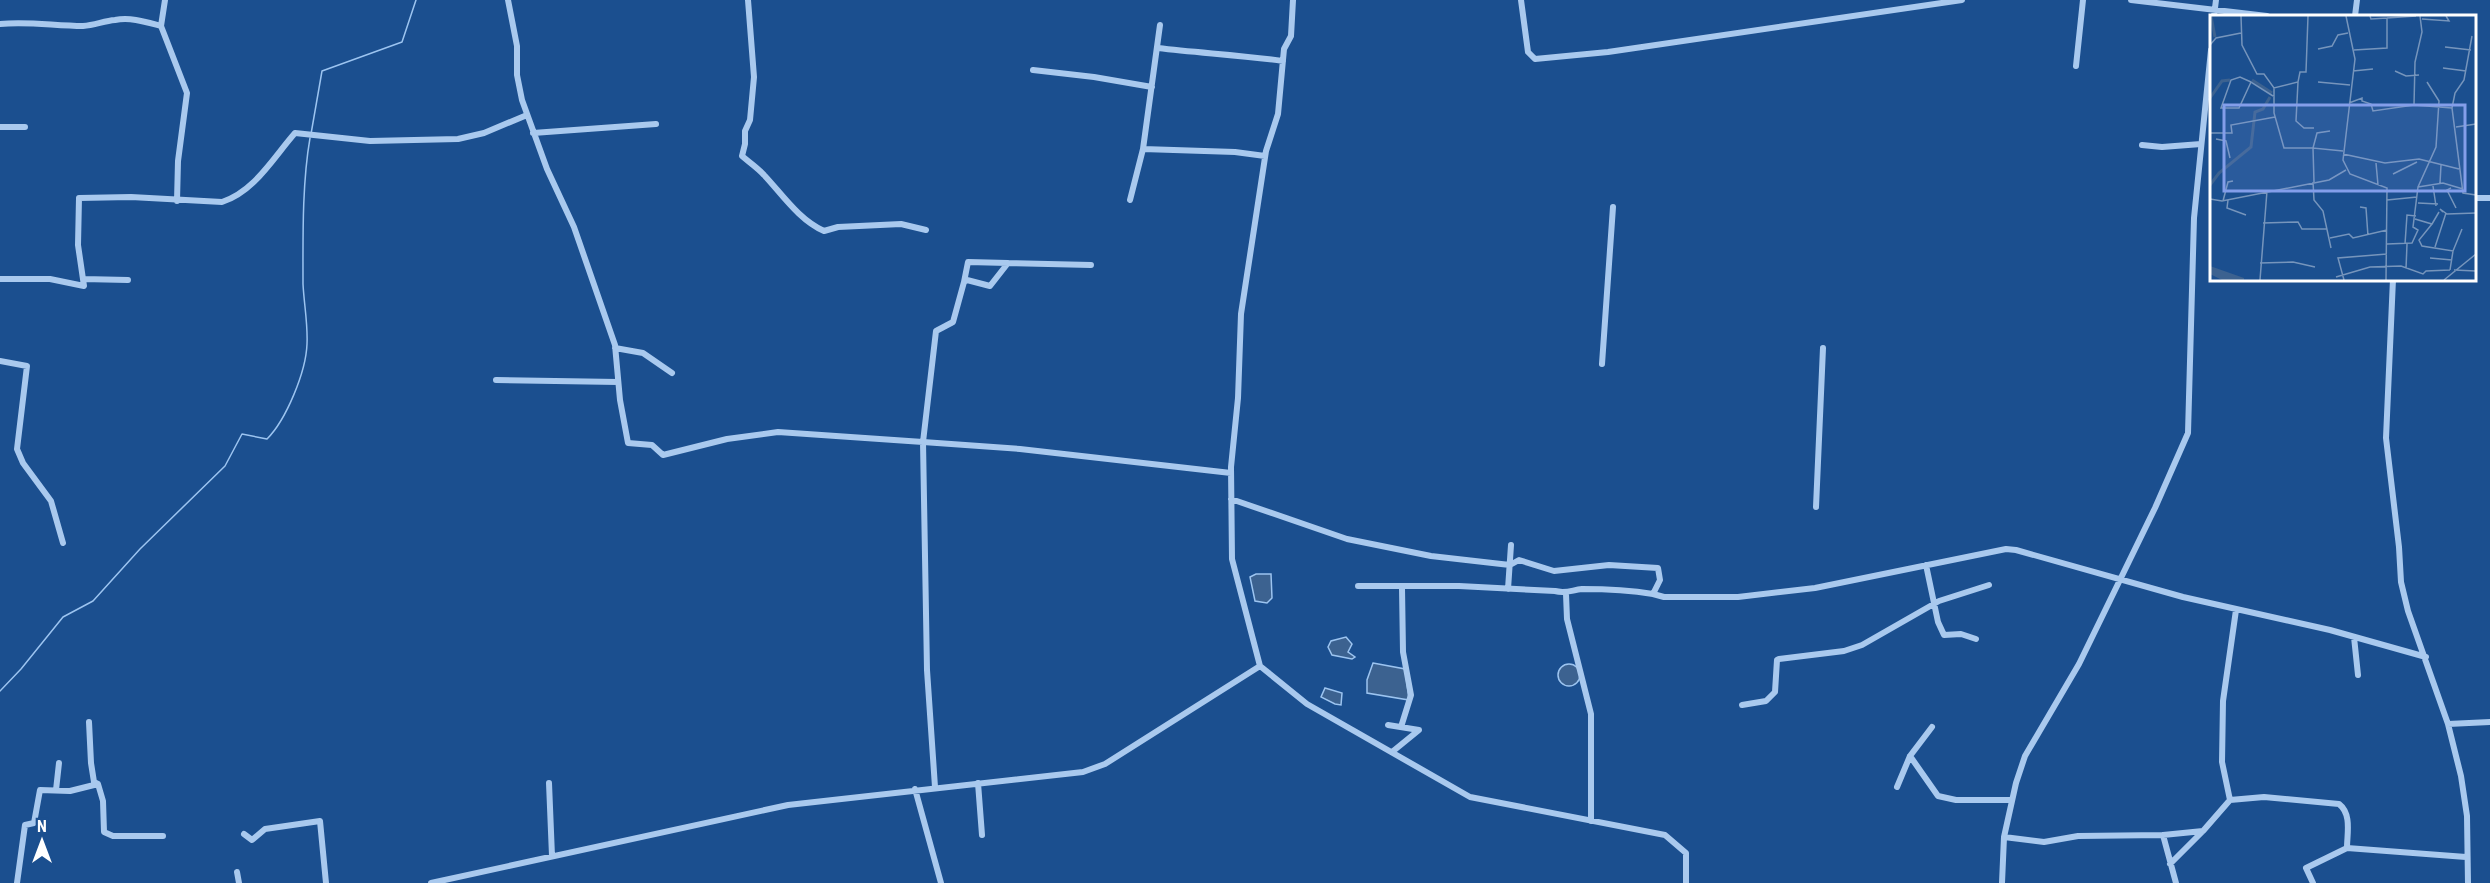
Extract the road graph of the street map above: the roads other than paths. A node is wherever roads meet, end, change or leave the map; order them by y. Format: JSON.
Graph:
{"nodes":[{"id":1,"x":165,"y":0,"type":"edge"},
{"id":2,"x":508,"y":0,"type":"edge"},
{"id":3,"x":748,"y":0,"type":"edge"},
{"id":4,"x":1293,"y":0,"type":"edge"},
{"id":5,"x":1521,"y":0,"type":"edge"},
{"id":6,"x":1962,"y":0,"type":"edge"},
{"id":7,"x":2083,"y":0,"type":"edge"},
{"id":8,"x":2131,"y":0,"type":"edge"},
{"id":9,"x":2216,"y":0,"type":"edge"},
{"id":10,"x":2357,"y":0,"type":"edge"},
{"id":11,"x":2215,"y":13,"type":"edge"},
{"id":12,"x":2250,"y":15,"type":"edge"},
{"id":13,"x":2355,"y":15,"type":"edge"},
{"id":14,"x":0,"y":24,"type":"edge"},
{"id":15,"x":1160,"y":25,"type":"dead end"},
{"id":16,"x":161,"y":26,"type":"junction"},
{"id":17,"x":1158,"y":48,"type":"junction"},
{"id":18,"x":2210,"y":59,"type":"edge"},
{"id":19,"x":1283,"y":61,"type":"junction"},
{"id":20,"x":2076,"y":66,"type":"dead end"},
{"id":21,"x":1033,"y":70,"type":"dead end"},
{"id":22,"x":1152,"y":87,"type":"junction"},
{"id":23,"x":527,"y":115,"type":"junction"},
{"id":24,"x":656,"y":124,"type":"dead end"},
{"id":25,"x":0,"y":127,"type":"edge"},
{"id":26,"x":25,"y":128,"type":"dead end"},
{"id":27,"x":533,"y":133,"type":"junction"},
{"id":28,"x":2201,"y":144,"type":"junction"},
{"id":29,"x":2142,"y":146,"type":"dead end"},
{"id":30,"x":1143,"y":149,"type":"junction"},
{"id":31,"x":1265,"y":156,"type":"junction"},
{"id":32,"x":1130,"y":200,"type":"dead end"},
{"id":33,"x":177,"y":201,"type":"junction"},
{"id":34,"x":1613,"y":207,"type":"dead end"},
{"id":35,"x":926,"y":230,"type":"dead end"},
{"id":36,"x":1008,"y":263,"type":"junction"},
{"id":37,"x":1091,"y":265,"type":"dead end"},
{"id":38,"x":0,"y":279,"type":"edge"},
{"id":39,"x":83,"y":279,"type":"junction"},
{"id":40,"x":128,"y":280,"type":"dead end"},
{"id":41,"x":2393,"y":280,"type":"edge"},
{"id":42,"x":964,"y":282,"type":"junction"},
{"id":43,"x":615,"y":348,"type":"junction"},
{"id":44,"x":1823,"y":348,"type":"dead end"},
{"id":45,"x":0,"y":361,"type":"edge"},
{"id":46,"x":1602,"y":364,"type":"dead end"},
{"id":47,"x":672,"y":373,"type":"dead end"},
{"id":48,"x":496,"y":380,"type":"dead end"},
{"id":49,"x":618,"y":382,"type":"junction"},
{"id":50,"x":923,"y":442,"type":"junction"},
{"id":51,"x":1231,"y":473,"type":"junction"},
{"id":52,"x":1231,"y":499,"type":"junction"},
{"id":53,"x":1816,"y":507,"type":"dead end"},
{"id":54,"x":63,"y":543,"type":"dead end"},
{"id":55,"x":1511,"y":544,"type":"dead end"},
{"id":56,"x":1509,"y":565,"type":"junction"},
{"id":57,"x":1926,"y":565,"type":"junction"},
{"id":58,"x":2121,"y":578,"type":"junction"},
{"id":59,"x":1989,"y":585,"type":"dead end"},
{"id":60,"x":1358,"y":586,"type":"dead end"},
{"id":61,"x":1402,"y":588,"type":"junction"},
{"id":62,"x":1508,"y":589,"type":"junction"},
{"id":63,"x":1566,"y":594,"type":"junction"},
{"id":64,"x":1653,"y":594,"type":"junction"},
{"id":65,"x":1934,"y":605,"type":"junction"},
{"id":66,"x":2236,"y":610,"type":"junction"},
{"id":67,"x":2354,"y":637,"type":"junction"},
{"id":68,"x":1976,"y":639,"type":"dead end"},
{"id":69,"x":2426,"y":657,"type":"junction"},
{"id":70,"x":1260,"y":666,"type":"junction"},
{"id":71,"x":2358,"y":675,"type":"dead end"},
{"id":72,"x":1742,"y":705,"type":"dead end"},
{"id":73,"x":89,"y":722,"type":"dead end"},
{"id":74,"x":2490,"y":722,"type":"edge"},
{"id":75,"x":1388,"y":724,"type":"dead end"},
{"id":76,"x":2448,"y":724,"type":"junction"},
{"id":77,"x":1401,"y":727,"type":"junction"},
{"id":78,"x":1932,"y":727,"type":"dead end"},
{"id":79,"x":1392,"y":752,"type":"junction"},
{"id":80,"x":1910,"y":756,"type":"junction"},
{"id":81,"x":59,"y":763,"type":"dead end"},
{"id":82,"x":549,"y":783,"type":"dead end"},
{"id":83,"x":978,"y":783,"type":"junction"},
{"id":84,"x":98,"y":784,"type":"junction"},
{"id":85,"x":935,"y":787,"type":"junction"},
{"id":86,"x":1897,"y":787,"type":"dead end"},
{"id":87,"x":915,"y":789,"type":"junction"},
{"id":88,"x":56,"y":790,"type":"junction"},
{"id":89,"x":2012,"y":800,"type":"junction"},
{"id":90,"x":2229,"y":800,"type":"junction"},
{"id":91,"x":1591,"y":821,"type":"junction"},
{"id":92,"x":2203,"y":831,"type":"junction"},
{"id":93,"x":244,"y":834,"type":"dead end"},
{"id":94,"x":982,"y":835,"type":"dead end"},
{"id":95,"x":2163,"y":835,"type":"junction"},
{"id":96,"x":163,"y":836,"type":"dead end"},
{"id":97,"x":2004,"y":837,"type":"junction"},
{"id":98,"x":2347,"y":848,"type":"junction"},
{"id":99,"x":552,"y":856,"type":"junction"},
{"id":100,"x":2466,"y":857,"type":"junction"},
{"id":101,"x":2170,"y":864,"type":"junction"},
{"id":102,"x":237,"y":872,"type":"dead end"},
{"id":103,"x":446,"y":881,"type":"edge"},
{"id":104,"x":17,"y":883,"type":"edge"},
{"id":105,"x":239,"y":883,"type":"edge"},
{"id":106,"x":327,"y":883,"type":"edge"},
{"id":107,"x":431,"y":883,"type":"edge"},
{"id":108,"x":941,"y":883,"type":"edge"},
{"id":109,"x":1686,"y":883,"type":"edge"},
{"id":110,"x":2002,"y":883,"type":"edge"},
{"id":111,"x":2176,"y":883,"type":"edge"},
{"id":112,"x":2313,"y":883,"type":"edge"},
{"id":113,"x":2468,"y":883,"type":"edge"}],
"edges":[{"from":1,"to":16,"type":"street"},
{"from":2,"to":23,"type":"street"},
{"from":3,"to":35,"type":"street"},
{"from":4,"to":19,"type":"street"},
{"from":5,"to":6,"type":"street"},
{"from":7,"to":20,"type":"street"},
{"from":8,"to":11,"type":"street"},
{"from":9,"to":11,"type":"street"},
{"from":10,"to":13,"type":"street"},
{"from":11,"to":12,"type":"street"},
{"from":14,"to":16,"type":"street"},
{"from":15,"to":17,"type":"street"},
{"from":16,"to":33,"type":"street"},
{"from":17,"to":19,"type":"street"},
{"from":17,"to":22,"type":"street"},
{"from":18,"to":28,"type":"street"},
{"from":19,"to":31,"type":"street"},
{"from":21,"to":22,"type":"street"},
{"from":22,"to":30,"type":"street"},
{"from":23,"to":27,"type":"street"},
{"from":23,"to":33,"type":"street"},
{"from":24,"to":27,"type":"street"},
{"from":25,"to":26,"type":"street"},
{"from":27,"to":43,"type":"street"},
{"from":28,"to":29,"type":"street"},
{"from":28,"to":58,"type":"street"},
{"from":30,"to":31,"type":"street"},
{"from":30,"to":32,"type":"street"},
{"from":31,"to":51,"type":"street"},
{"from":33,"to":39,"type":"street"},
{"from":34,"to":46,"type":"street"},
{"from":36,"to":37,"type":"street"},
{"from":36,"to":42,"type":"street"},
{"from":36,"to":42,"type":"street"},
{"from":38,"to":39,"type":"street"},
{"from":39,"to":40,"type":"street"},
{"from":41,"to":69,"type":"street"},
{"from":42,"to":50,"type":"street"},
{"from":43,"to":47,"type":"street"},
{"from":43,"to":49,"type":"street"},
{"from":44,"to":53,"type":"street"},
{"from":45,"to":54,"type":"street"},
{"from":48,"to":49,"type":"street"},
{"from":49,"to":50,"type":"street"},
{"from":50,"to":51,"type":"street"},
{"from":50,"to":85,"type":"street"},
{"from":51,"to":52,"type":"street"},
{"from":52,"to":56,"type":"street"},
{"from":52,"to":70,"type":"street"},
{"from":55,"to":56,"type":"street"},
{"from":56,"to":62,"type":"street"},
{"from":56,"to":64,"type":"street"},
{"from":57,"to":58,"type":"street"},
{"from":57,"to":64,"type":"street"},
{"from":57,"to":65,"type":"street"},
{"from":58,"to":66,"type":"street"},
{"from":58,"to":89,"type":"street"},
{"from":59,"to":65,"type":"street"},
{"from":60,"to":61,"type":"street"},
{"from":61,"to":62,"type":"street"},
{"from":61,"to":77,"type":"street"},
{"from":62,"to":63,"type":"street"},
{"from":63,"to":64,"type":"street"},
{"from":63,"to":91,"type":"street"},
{"from":65,"to":68,"type":"street"},
{"from":65,"to":72,"type":"street"},
{"from":66,"to":67,"type":"street"},
{"from":66,"to":90,"type":"street"},
{"from":67,"to":69,"type":"street"},
{"from":67,"to":71,"type":"street"},
{"from":69,"to":76,"type":"street"},
{"from":70,"to":79,"type":"street"},
{"from":70,"to":83,"type":"street"},
{"from":73,"to":84,"type":"street"},
{"from":74,"to":76,"type":"street"},
{"from":75,"to":77,"type":"street"},
{"from":76,"to":100,"type":"street"},
{"from":77,"to":79,"type":"street"},
{"from":78,"to":80,"type":"street"},
{"from":79,"to":91,"type":"street"},
{"from":80,"to":86,"type":"street"},
{"from":80,"to":89,"type":"street"},
{"from":81,"to":88,"type":"street"},
{"from":82,"to":99,"type":"street"},
{"from":83,"to":85,"type":"street"},
{"from":83,"to":94,"type":"street"},
{"from":84,"to":88,"type":"street"},
{"from":84,"to":96,"type":"street"},
{"from":85,"to":87,"type":"street"},
{"from":87,"to":99,"type":"street"},
{"from":87,"to":108,"type":"street"},
{"from":88,"to":104,"type":"street"},
{"from":89,"to":97,"type":"street"},
{"from":90,"to":92,"type":"street"},
{"from":90,"to":98,"type":"street"},
{"from":91,"to":109,"type":"street"},
{"from":92,"to":95,"type":"street"},
{"from":92,"to":101,"type":"street"},
{"from":93,"to":106,"type":"street"},
{"from":95,"to":97,"type":"street"},
{"from":95,"to":101,"type":"street"},
{"from":97,"to":110,"type":"street"},
{"from":98,"to":100,"type":"street"},
{"from":98,"to":112,"type":"street"},
{"from":99,"to":103,"type":"street"},
{"from":100,"to":113,"type":"street"},
{"from":101,"to":111,"type":"street"},
{"from":102,"to":105,"type":"street"},
{"from":103,"to":107,"type":"street"}]}
